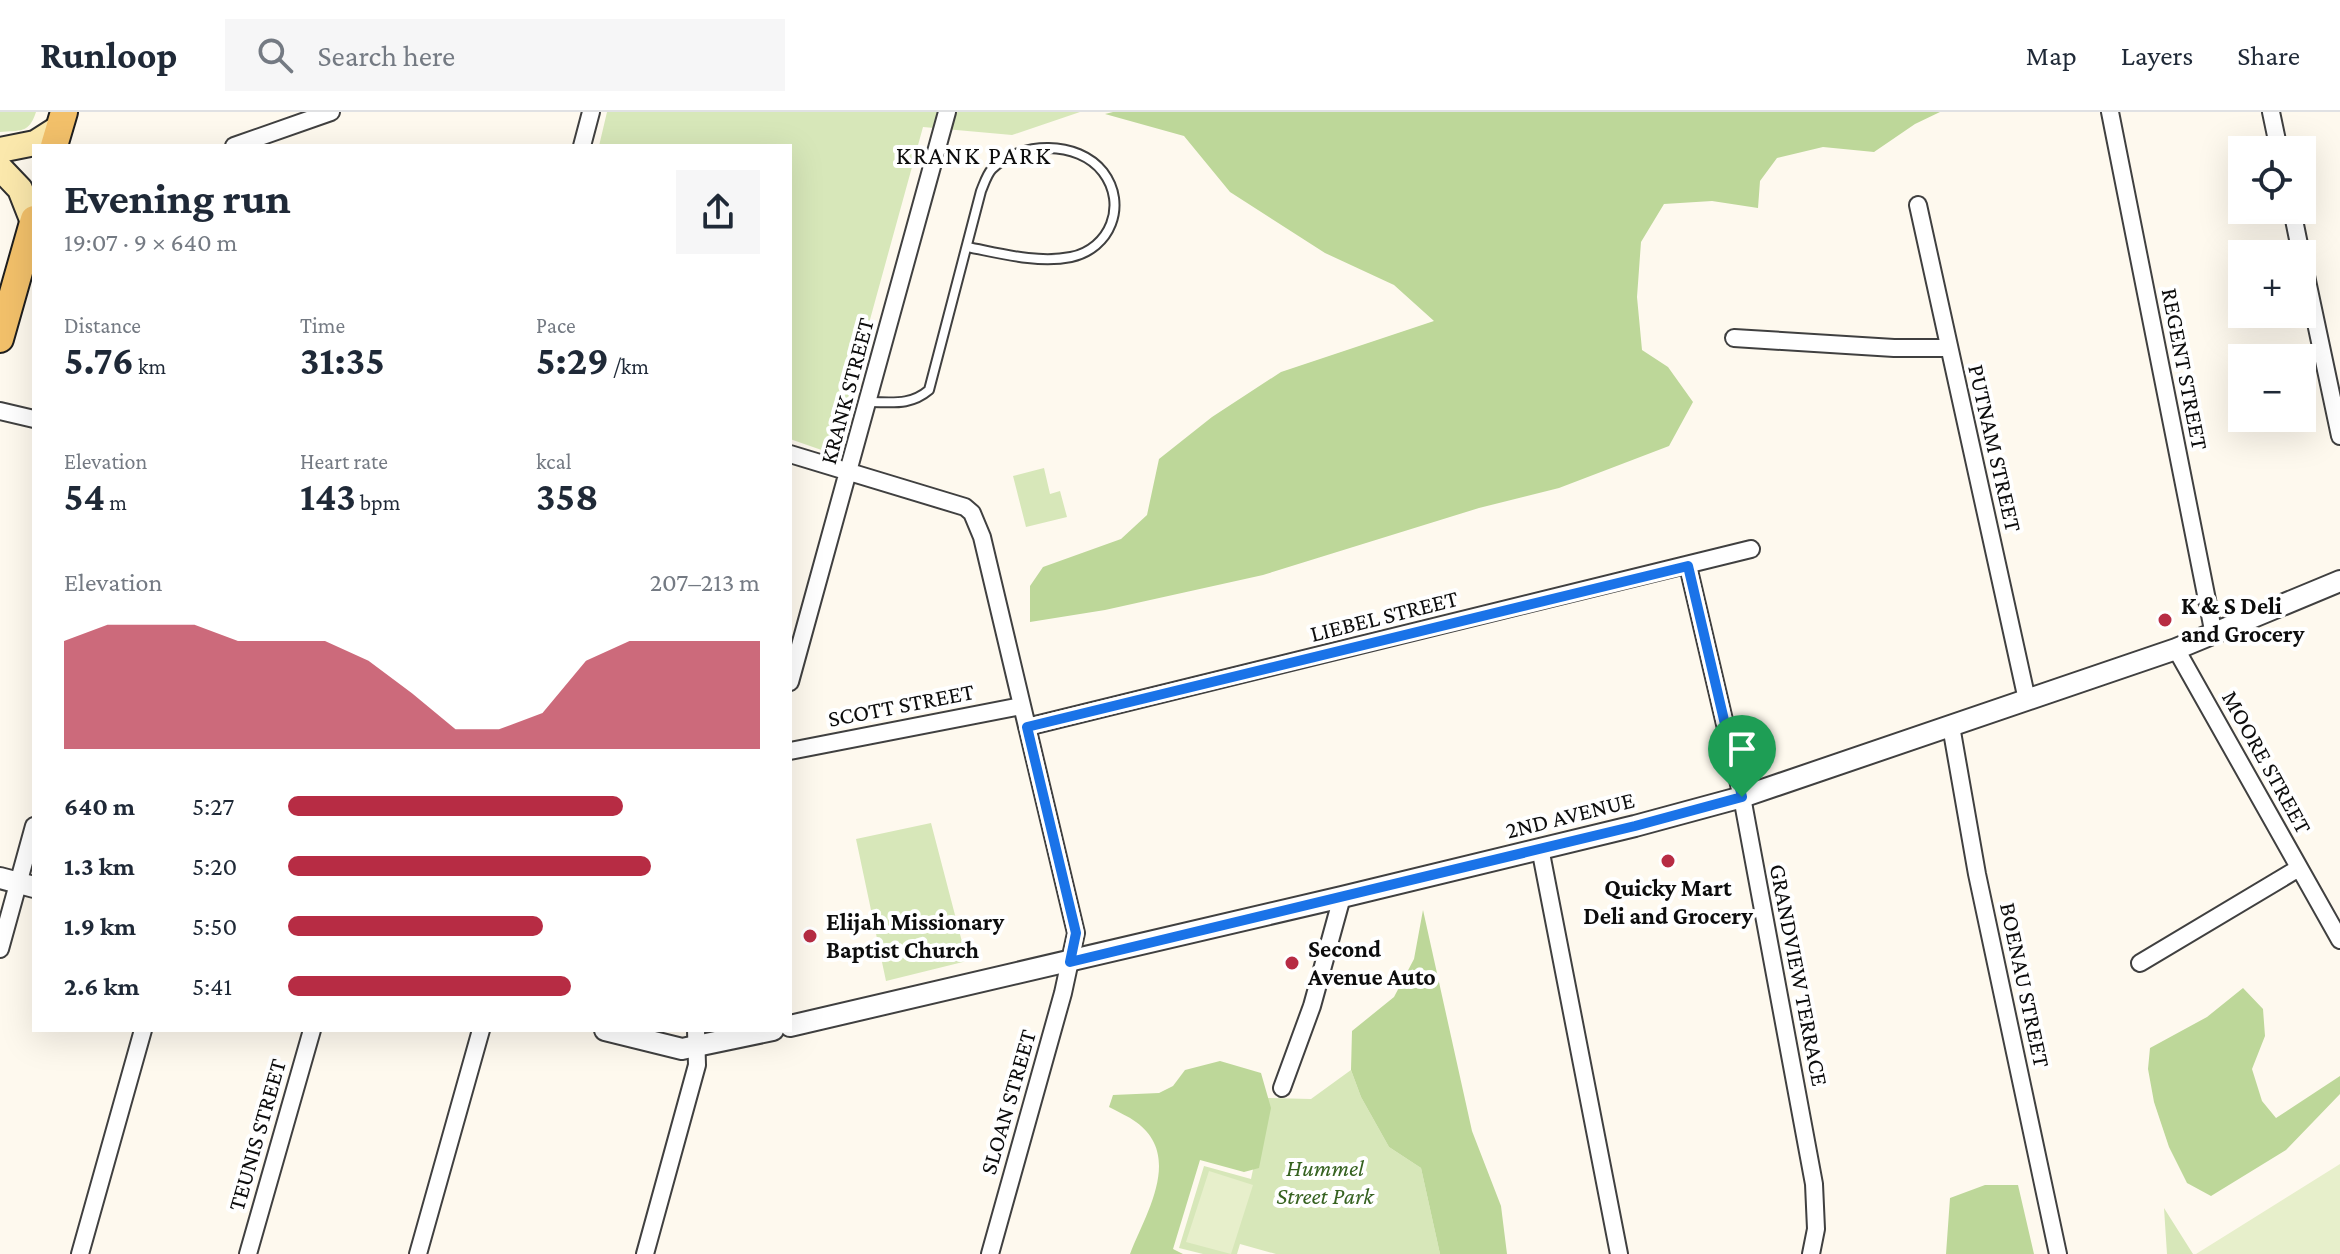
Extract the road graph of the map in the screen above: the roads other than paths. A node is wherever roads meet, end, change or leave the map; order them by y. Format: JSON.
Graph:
{"nodes":[{"id":1,"x":331,"y":112,"type":"edge"},
{"id":2,"x":591,"y":112,"type":"edge"},
{"id":3,"x":947,"y":112,"type":"edge"},
{"id":4,"x":2110,"y":112,"type":"edge"},
{"id":5,"x":2271,"y":112,"type":"edge"},
{"id":6,"x":59,"y":128,"type":"edge"},
{"id":7,"x":2276,"y":136,"type":"edge"},
{"id":8,"x":240,"y":144,"type":"edge"},
{"id":9,"x":583,"y":144,"type":"edge"},
{"id":10,"x":0,"y":150,"type":"edge"},
{"id":11,"x":0,"y":168,"type":"edge"},
{"id":12,"x":1918,"y":205,"type":"dead end"},
{"id":13,"x":32,"y":216,"type":"edge"},
{"id":14,"x":32,"y":228,"type":"edge"},
{"id":15,"x":967,"y":247,"type":"junction"},
{"id":16,"x":2316,"y":322,"type":"edge"},
{"id":17,"x":1734,"y":338,"type":"dead end"},
{"id":18,"x":0,"y":339,"type":"edge"},
{"id":19,"x":1949,"y":348,"type":"junction"},
{"id":20,"x":869,"y":402,"type":"junction"},
{"id":21,"x":0,"y":411,"type":"edge"},
{"id":22,"x":32,"y":419,"type":"edge"},
{"id":23,"x":2340,"y":436,"type":"edge"},
{"id":24,"x":792,"y":455,"type":"edge"},
{"id":25,"x":850,"y":471,"type":"junction"},
{"id":26,"x":1751,"y":549,"type":"dead end"},
{"id":27,"x":1688,"y":566,"type":"junction"},
{"id":28,"x":2340,"y":581,"type":"edge"},
{"id":29,"x":2214,"y":635,"type":"junction"},
{"id":30,"x":2176,"y":649,"type":"junction"},
{"id":31,"x":792,"y":675,"type":"edge"},
{"id":32,"x":2027,"y":700,"type":"junction"},
{"id":33,"x":1021,"y":706,"type":"junction"},
{"id":34,"x":1951,"y":726,"type":"junction"},
{"id":35,"x":1027,"y":727,"type":"junction"},
{"id":36,"x":792,"y":751,"type":"edge"},
{"id":37,"x":1742,"y":797,"type":"junction"},
{"id":38,"x":32,"y":833,"type":"edge"},
{"id":39,"x":1540,"y":848,"type":"junction"},
{"id":40,"x":2299,"y":868,"type":"junction"},
{"id":41,"x":18,"y":883,"type":"edge"},
{"id":42,"x":1342,"y":897,"type":"junction"},
{"id":43,"x":2340,"y":940,"type":"edge"},
{"id":44,"x":0,"y":949,"type":"edge"},
{"id":45,"x":1070,"y":962,"type":"junction"},
{"id":46,"x":2140,"y":963,"type":"dead end"},
{"id":47,"x":792,"y":1026,"type":"edge"},
{"id":48,"x":142,"y":1032,"type":"edge"},
{"id":49,"x":311,"y":1032,"type":"edge"},
{"id":50,"x":480,"y":1032,"type":"edge"},
{"id":51,"x":613,"y":1032,"type":"edge"},
{"id":52,"x":756,"y":1032,"type":"edge"},
{"id":53,"x":696,"y":1039,"type":"edge"},
{"id":54,"x":1282,"y":1088,"type":"dead end"},
{"id":55,"x":80,"y":1254,"type":"edge"},
{"id":56,"x":248,"y":1254,"type":"edge"},
{"id":57,"x":418,"y":1254,"type":"edge"},
{"id":58,"x":645,"y":1254,"type":"edge"},
{"id":59,"x":990,"y":1254,"type":"edge"},
{"id":60,"x":1619,"y":1254,"type":"edge"},
{"id":61,"x":1811,"y":1254,"type":"edge"},
{"id":62,"x":2058,"y":1254,"type":"edge"}],
"edges":[{"from":1,"to":8,"type":"street"},
{"from":2,"to":9,"type":"street"},
{"from":3,"to":20,"type":"street","name":"KRANK STREET"},
{"from":4,"to":29,"type":"street","name":"REGENT STREET"},
{"from":5,"to":7,"type":"street"},
{"from":6,"to":10,"type":"main road"},
{"from":11,"to":13,"type":"main road"},
{"from":12,"to":19,"type":"street","name":"PUTNAM STREET"},
{"from":14,"to":18,"type":"main road"},
{"from":15,"to":15,"type":"lane"},
{"from":15,"to":20,"type":"lane"},
{"from":16,"to":23,"type":"street"},
{"from":17,"to":19,"type":"street"},
{"from":19,"to":32,"type":"street","name":"PUTNAM STREET"},
{"from":20,"to":25,"type":"street","name":"KRANK STREET"},
{"from":21,"to":22,"type":"street"},
{"from":24,"to":25,"type":"street"},
{"from":25,"to":31,"type":"street","name":"KRANK STREET"},
{"from":25,"to":33,"type":"street","name":"SLOAN STREET"},
{"from":26,"to":27,"type":"street","name":"LIEBEL STREET"},
{"from":27,"to":35,"type":"street","name":"LIEBEL STREET"},
{"from":27,"to":37,"type":"street","name":"GRANDVIEW TERRACE"},
{"from":28,"to":29,"type":"street","name":"2ND AVENUE"},
{"from":29,"to":30,"type":"street","name":"2ND AVENUE"},
{"from":30,"to":32,"type":"street","name":"2ND AVENUE"},
{"from":30,"to":40,"type":"street","name":"MOORE STREET"},
{"from":32,"to":34,"type":"street","name":"2ND AVENUE"},
{"from":33,"to":35,"type":"street","name":"SLOAN STREET"},
{"from":33,"to":36,"type":"street","name":"SCOTT STREET"},
{"from":34,"to":37,"type":"street","name":"2ND AVENUE"},
{"from":34,"to":62,"type":"street","name":"BOENAU STREET"},
{"from":35,"to":45,"type":"street","name":"SLOAN STREET"},
{"from":37,"to":39,"type":"street","name":"2ND AVENUE"},
{"from":37,"to":61,"type":"street","name":"GRANDVIEW TERRACE"},
{"from":38,"to":41,"type":"street"},
{"from":39,"to":42,"type":"street","name":"2ND AVENUE"},
{"from":39,"to":60,"type":"street"},
{"from":40,"to":43,"type":"street","name":"MOORE STREET"},
{"from":40,"to":46,"type":"street"},
{"from":41,"to":44,"type":"street"},
{"from":42,"to":45,"type":"street","name":"2ND AVENUE"},
{"from":42,"to":54,"type":"street"},
{"from":45,"to":47,"type":"street","name":"2ND AVENUE"},
{"from":45,"to":59,"type":"street","name":"SLOAN STREET"},
{"from":48,"to":55,"type":"street"},
{"from":49,"to":56,"type":"street","name":"TEUNIS STREET"},
{"from":50,"to":57,"type":"street"},
{"from":51,"to":53,"type":"street"},
{"from":52,"to":53,"type":"street"},
{"from":53,"to":58,"type":"street"}]}
